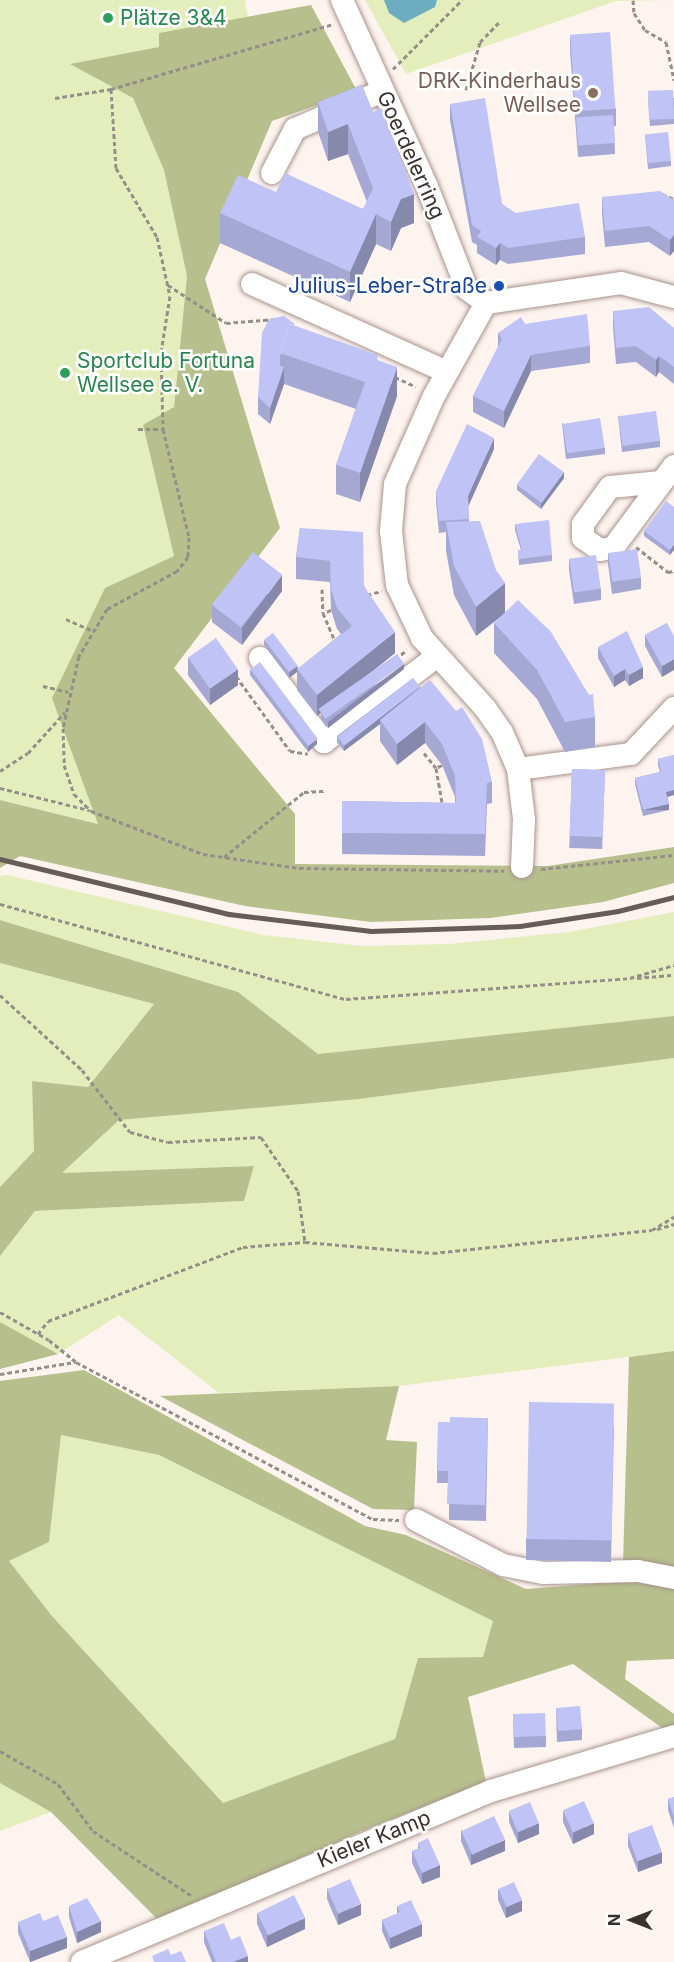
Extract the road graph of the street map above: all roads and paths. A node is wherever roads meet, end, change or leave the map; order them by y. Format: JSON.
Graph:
{"nodes":[{"id":1,"x":462,"y":0,"type":"edge"},
{"id":2,"x":633,"y":0,"type":"edge"},
{"id":3,"x":346,"y":10,"type":"edge"},
{"id":4,"x":499,"y":22,"type":"dead end"},
{"id":5,"x":406,"y":55,"type":"dead end"},
{"id":6,"x":674,"y":80,"type":"edge"},
{"id":7,"x":111,"y":89,"type":"junction"},
{"id":8,"x":466,"y":90,"type":"dead end"},
{"id":9,"x":383,"y":91,"type":"junction"},
{"id":10,"x":55,"y":98,"type":"dead end"},
{"id":11,"x":272,"y":173,"type":"dead end"},
{"id":12,"x":652,"y":195,"type":"edge"},
{"id":13,"x":674,"y":199,"type":"edge"},
{"id":14,"x":167,"y":284,"type":"junction"},
{"id":15,"x":252,"y":284,"type":"dead end"},
{"id":16,"x":671,"y":290,"type":"edge"},
{"id":17,"x":486,"y":303,"type":"junction"},
{"id":18,"x":284,"y":323,"type":"edge"},
{"id":19,"x":447,"y":372,"type":"junction"},
{"id":20,"x":391,"y":375,"type":"edge"},
{"id":21,"x":434,"y":396,"type":"junction"},
{"id":22,"x":138,"y":429,"type":"dead end"},
{"id":23,"x":163,"y":429,"type":"junction"},
{"id":24,"x":668,"y":474,"type":"edge"},
{"id":25,"x":622,"y":536,"type":"junction"},
{"id":26,"x":674,"y":571,"type":"edge"},
{"id":27,"x":322,"y":589,"type":"dead end"},
{"id":28,"x":331,"y":610,"type":"edge"},
{"id":29,"x":323,"y":613,"type":"junction"},
{"id":30,"x":66,"y":619,"type":"dead end"},
{"id":31,"x":91,"y":630,"type":"junction"},
{"id":32,"x":422,"y":638,"type":"junction"},
{"id":33,"x":335,"y":641,"type":"edge"},
{"id":34,"x":436,"y":657,"type":"junction"},
{"id":35,"x":260,"y":658,"type":"dead end"},
{"id":36,"x":229,"y":666,"type":"edge"},
{"id":37,"x":385,"y":666,"type":"edge"},
{"id":38,"x":43,"y":686,"type":"dead end"},
{"id":39,"x":69,"y":692,"type":"junction"},
{"id":40,"x":674,"y":708,"type":"edge"},
{"id":41,"x":66,"y":712,"type":"junction"},
{"id":42,"x":424,"y":753,"type":"dead end"},
{"id":43,"x":313,"y":755,"type":"dead end"},
{"id":44,"x":442,"y":765,"type":"edge"},
{"id":45,"x":436,"y":768,"type":"junction"},
{"id":46,"x":518,"y":769,"type":"junction"},
{"id":47,"x":0,"y":771,"type":"edge"},
{"id":48,"x":0,"y":788,"type":"edge"},
{"id":49,"x":326,"y":791,"type":"dead end"},
{"id":50,"x":91,"y":811,"type":"junction"},
{"id":51,"x":439,"y":813,"type":"edge"},
{"id":52,"x":674,"y":855,"type":"edge"},
{"id":53,"x":224,"y":857,"type":"junction"},
{"id":54,"x":522,"y":869,"type":"junction"},
{"id":55,"x":0,"y":904,"type":"edge"},
{"id":56,"x":674,"y":965,"type":"edge"},
{"id":57,"x":674,"y":975,"type":"edge"},
{"id":58,"x":630,"y":978,"type":"junction"},
{"id":59,"x":0,"y":995,"type":"edge"},
{"id":60,"x":674,"y":1217,"type":"edge"},
{"id":61,"x":674,"y":1224,"type":"edge"},
{"id":62,"x":652,"y":1230,"type":"junction"},
{"id":63,"x":305,"y":1242,"type":"junction"},
{"id":64,"x":0,"y":1312,"type":"edge"},
{"id":65,"x":38,"y":1334,"type":"junction"},
{"id":66,"x":76,"y":1362,"type":"junction"},
{"id":67,"x":0,"y":1374,"type":"edge"},
{"id":68,"x":416,"y":1520,"type":"joint"},
{"id":69,"x":674,"y":1578,"type":"edge"},
{"id":70,"x":674,"y":1736,"type":"edge"},
{"id":71,"x":0,"y":1751,"type":"edge"},
{"id":72,"x":209,"y":1907,"type":"junction"},
{"id":73,"x":82,"y":1962,"type":"edge"}],
"edges":[{"from":1,"to":5,"type":"path"},
{"from":2,"to":6,"type":"path"},
{"from":3,"to":7,"type":"path"},
{"from":3,"to":9,"type":"street","name":"Goerdelerring"},
{"from":4,"to":8,"type":"path"},
{"from":7,"to":10,"type":"path"},
{"from":7,"to":14,"type":"path"},
{"from":9,"to":11,"type":"street"},
{"from":9,"to":17,"type":"street","name":"Goerdelerring"},
{"from":12,"to":13,"type":"path"},
{"from":14,"to":18,"type":"path"},
{"from":14,"to":23,"type":"path"},
{"from":15,"to":19,"type":"street"},
{"from":16,"to":17,"type":"street"},
{"from":17,"to":19,"type":"street"},
{"from":19,"to":21,"type":"street"},
{"from":20,"to":21,"type":"path"},
{"from":21,"to":32,"type":"street"},
{"from":22,"to":23,"type":"path"},
{"from":23,"to":31,"type":"path"},
{"from":24,"to":25,"type":"street"},
{"from":24,"to":25,"type":"street"},
{"from":25,"to":26,"type":"path"},
{"from":27,"to":29,"type":"path"},
{"from":28,"to":29,"type":"path"},
{"from":29,"to":33,"type":"path"},
{"from":30,"to":31,"type":"path"},
{"from":31,"to":39,"type":"path"},
{"from":32,"to":34,"type":"street"},
{"from":32,"to":37,"type":"path"},
{"from":34,"to":35,"type":"street"},
{"from":34,"to":46,"type":"street"},
{"from":36,"to":43,"type":"path"},
{"from":38,"to":39,"type":"path"},
{"from":39,"to":41,"type":"path"},
{"from":40,"to":46,"type":"street"},
{"from":41,"to":47,"type":"path"},
{"from":41,"to":50,"type":"path"},
{"from":42,"to":45,"type":"path"},
{"from":44,"to":45,"type":"path"},
{"from":45,"to":51,"type":"path"},
{"from":46,"to":54,"type":"street"},
{"from":48,"to":50,"type":"path"},
{"from":49,"to":53,"type":"path"},
{"from":50,"to":53,"type":"path"},
{"from":52,"to":54,"type":"path"},
{"from":53,"to":54,"type":"path"},
{"from":55,"to":58,"type":"path"},
{"from":56,"to":58,"type":"path"},
{"from":57,"to":58,"type":"path"},
{"from":59,"to":63,"type":"path"},
{"from":60,"to":62,"type":"path"},
{"from":61,"to":62,"type":"path"},
{"from":62,"to":63,"type":"path"},
{"from":63,"to":65,"type":"path"},
{"from":64,"to":65,"type":"path"},
{"from":65,"to":66,"type":"path"},
{"from":66,"to":67,"type":"path"},
{"from":66,"to":68,"type":"path"},
{"from":68,"to":69,"type":"street"},
{"from":70,"to":72,"type":"street","name":"Kieler Kamp"},
{"from":71,"to":72,"type":"path"},
{"from":72,"to":73,"type":"street","name":"Kieler Kamp"}]}
